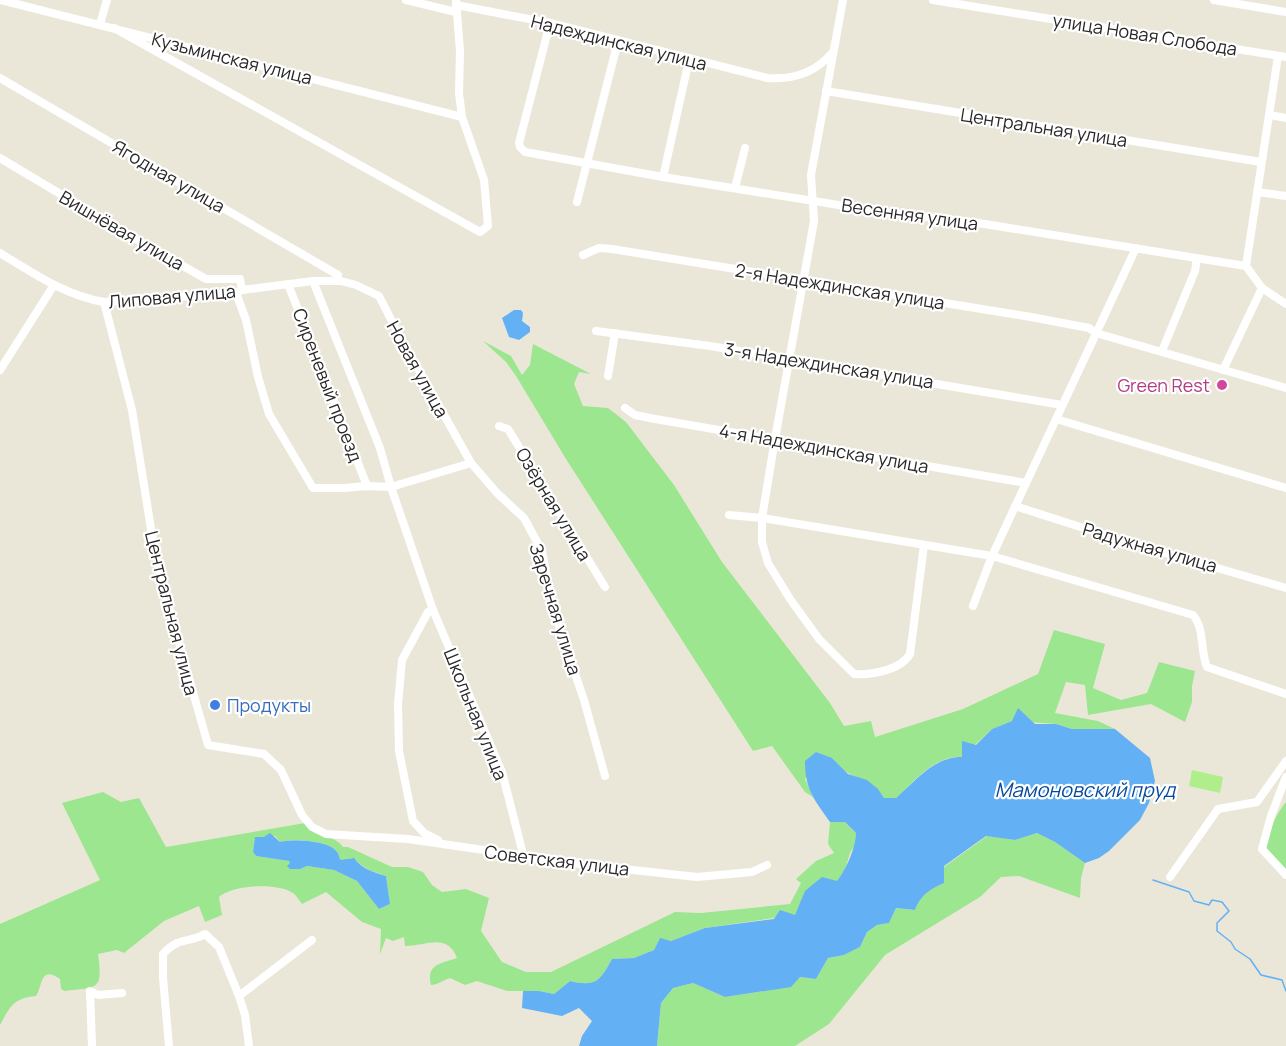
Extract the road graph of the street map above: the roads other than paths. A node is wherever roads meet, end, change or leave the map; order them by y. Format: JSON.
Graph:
{"nodes":[{"id":1,"x":1,"y":0,"type":"edge"},
{"id":2,"x":107,"y":0,"type":"edge"},
{"id":3,"x":406,"y":0,"type":"edge"},
{"id":4,"x":843,"y":0,"type":"edge"},
{"id":5,"x":933,"y":0,"type":"edge"},
{"id":6,"x":1214,"y":0,"type":"edge"},
{"id":7,"x":456,"y":6,"type":"edge"},
{"id":8,"x":1286,"y":12,"type":"edge"},
{"id":9,"x":550,"y":23,"type":"junction"},
{"id":10,"x":100,"y":24,"type":"junction"},
{"id":11,"x":114,"y":28,"type":"junction"},
{"id":12,"x":618,"y":41,"type":"junction"},
{"id":13,"x":832,"y":52,"type":"junction"},
{"id":14,"x":1282,"y":56,"type":"edge"},
{"id":15,"x":689,"y":60,"type":"junction"},
{"id":16,"x":0,"y":78,"type":"edge"},
{"id":17,"x":826,"y":92,"type":"junction"},
{"id":18,"x":1270,"y":115,"type":"junction"},
{"id":19,"x":462,"y":117,"type":"junction"},
{"id":20,"x":1286,"y":118,"type":"edge"},
{"id":21,"x":745,"y":148,"type":"dead end"},
{"id":22,"x":0,"y":158,"type":"edge"},
{"id":23,"x":1261,"y":162,"type":"junction"},
{"id":24,"x":586,"y":163,"type":"junction"},
{"id":25,"x":663,"y":177,"type":"junction"},
{"id":26,"x":735,"y":188,"type":"junction"},
{"id":27,"x":1257,"y":192,"type":"junction"},
{"id":28,"x":1286,"y":196,"type":"edge"},
{"id":29,"x":813,"y":199,"type":"junction"},
{"id":30,"x":577,"y":202,"type":"dead end"},
{"id":31,"x":1136,"y":248,"type":"junction"},
{"id":32,"x":0,"y":253,"type":"edge"},
{"id":33,"x":583,"y":255,"type":"dead end"},
{"id":34,"x":1197,"y":258,"type":"junction"},
{"id":35,"x":1246,"y":266,"type":"junction"},
{"id":36,"x":338,"y":275,"type":"dead end"},
{"id":37,"x":803,"y":280,"type":"junction"},
{"id":38,"x":313,"y":281,"type":"junction"},
{"id":39,"x":288,"y":284,"type":"junction"},
{"id":40,"x":54,"y":285,"type":"junction"},
{"id":41,"x":356,"y":285,"type":"joint"},
{"id":42,"x":1262,"y":288,"type":"junction"},
{"id":43,"x":239,"y":292,"type":"junction"},
{"id":44,"x":104,"y":302,"type":"junction"},
{"id":45,"x":1286,"y":304,"type":"edge"},
{"id":46,"x":596,"y":331,"type":"dead end"},
{"id":47,"x":615,"y":333,"type":"junction"},
{"id":48,"x":1096,"y":333,"type":"junction"},
{"id":49,"x":1162,"y":351,"type":"junction"},
{"id":50,"x":790,"y":359,"type":"junction"},
{"id":51,"x":0,"y":370,"type":"edge"},
{"id":52,"x":1223,"y":370,"type":"junction"},
{"id":53,"x":608,"y":376,"type":"dead end"},
{"id":54,"x":1286,"y":388,"type":"edge"},
{"id":55,"x":1062,"y":405,"type":"junction"},
{"id":56,"x":625,"y":408,"type":"dead end"},
{"id":57,"x":1056,"y":419,"type":"junction"},
{"id":58,"x":499,"y":426,"type":"dead end"},
{"id":59,"x":775,"y":439,"type":"junction"},
{"id":60,"x":471,"y":463,"type":"junction"},
{"id":61,"x":1026,"y":483,"type":"junction"},
{"id":62,"x":367,"y":486,"type":"junction"},
{"id":63,"x":391,"y":488,"type":"junction"},
{"id":64,"x":1286,"y":488,"type":"edge"},
{"id":65,"x":1015,"y":506,"type":"junction"},
{"id":66,"x":729,"y":515,"type":"dead end"},
{"id":67,"x":762,"y":518,"type":"junction"},
{"id":68,"x":924,"y":545,"type":"junction"},
{"id":69,"x":992,"y":556,"type":"junction"},
{"id":70,"x":605,"y":587,"type":"dead end"},
{"id":71,"x":1286,"y":588,"type":"edge"},
{"id":72,"x":973,"y":606,"type":"dead end"},
{"id":73,"x":433,"y":610,"type":"junction"},
{"id":74,"x":1286,"y":694,"type":"edge"},
{"id":75,"x":1286,"y":761,"type":"edge"},
{"id":76,"x":604,"y":776,"type":"dead end"},
{"id":77,"x":1286,"y":777,"type":"edge"},
{"id":78,"x":346,"y":836,"type":"joint"},
{"id":79,"x":466,"y":848,"type":"junction"},
{"id":80,"x":523,"y":854,"type":"junction"},
{"id":81,"x":767,"y":865,"type":"dead end"},
{"id":82,"x":1286,"y":875,"type":"edge"},
{"id":83,"x":1170,"y":877,"type":"dead end"},
{"id":84,"x":312,"y":940,"type":"dead end"},
{"id":85,"x":122,"y":993,"type":"dead end"},
{"id":86,"x":239,"y":996,"type":"junction"},
{"id":87,"x":92,"y":1046,"type":"edge"},
{"id":88,"x":169,"y":1046,"type":"edge"},
{"id":89,"x":249,"y":1046,"type":"edge"}],
"edges":[{"from":1,"to":10,"type":"street","name":"Кузьминская улица"},
{"from":2,"to":10,"type":"street"},
{"from":3,"to":7,"type":"street"},
{"from":4,"to":13,"type":"street"},
{"from":5,"to":14,"type":"street","name":"улица Новая Слобода"},
{"from":6,"to":8,"type":"street"},
{"from":7,"to":9,"type":"street","name":"Надеждинская улица"},
{"from":7,"to":19,"type":"street"},
{"from":9,"to":12,"type":"street","name":"Надеждинская улица"},
{"from":9,"to":24,"type":"street","name":"Весенняя улица"},
{"from":10,"to":11,"type":"street","name":"Кузьминская улица"},
{"from":11,"to":19,"type":"street","name":"Кузьминская улица"},
{"from":11,"to":19,"type":"street"},
{"from":12,"to":15,"type":"street","name":"Надеждинская улица"},
{"from":12,"to":24,"type":"street"},
{"from":13,"to":15,"type":"street","name":"Надеждинская улица"},
{"from":13,"to":17,"type":"street"},
{"from":14,"to":18,"type":"street"},
{"from":15,"to":25,"type":"street"},
{"from":16,"to":36,"type":"street","name":"Ягодная улица"},
{"from":17,"to":23,"type":"street","name":"Центральная улица"},
{"from":17,"to":29,"type":"street"},
{"from":18,"to":20,"type":"street"},
{"from":18,"to":23,"type":"street"},
{"from":21,"to":26,"type":"street"},
{"from":22,"to":43,"type":"street","name":"Вишнёвая улица"},
{"from":23,"to":27,"type":"street"},
{"from":24,"to":25,"type":"street","name":"Весенняя улица"},
{"from":24,"to":30,"type":"street"},
{"from":25,"to":26,"type":"street","name":"Весенняя улица"},
{"from":26,"to":29,"type":"street","name":"Весенняя улица"},
{"from":27,"to":28,"type":"street"},
{"from":27,"to":35,"type":"street"},
{"from":29,"to":31,"type":"street","name":"Весенняя улица"},
{"from":29,"to":37,"type":"street"},
{"from":31,"to":34,"type":"street","name":"Весенняя улица"},
{"from":31,"to":48,"type":"street"},
{"from":32,"to":40,"type":"street","name":"Липовая улица"},
{"from":33,"to":37,"type":"street","name":"2-я Надеждинская улица"},
{"from":34,"to":35,"type":"street","name":"Весенняя улица"},
{"from":34,"to":49,"type":"street"},
{"from":35,"to":42,"type":"street"},
{"from":37,"to":48,"type":"street","name":"2-я Надеждинская улица"},
{"from":37,"to":50,"type":"street"},
{"from":38,"to":39,"type":"street","name":"Липовая улица"},
{"from":38,"to":41,"type":"street","name":"Липовая улица"},
{"from":38,"to":63,"type":"street","name":"Школьная улица"},
{"from":39,"to":43,"type":"street","name":"Липовая улица"},
{"from":39,"to":62,"type":"street","name":"Сиреневый проезд"},
{"from":40,"to":44,"type":"street","name":"Липовая улица"},
{"from":40,"to":51,"type":"street"},
{"from":41,"to":60,"type":"street","name":"Новая улица"},
{"from":42,"to":45,"type":"street"},
{"from":42,"to":52,"type":"street"},
{"from":43,"to":44,"type":"street","name":"Липовая улица"},
{"from":43,"to":62,"type":"street"},
{"from":44,"to":78,"type":"street","name":"Центральная улица"},
{"from":46,"to":47,"type":"street","name":"3-я Надеждинская улица"},
{"from":47,"to":50,"type":"street","name":"3-я Надеждинская улица"},
{"from":47,"to":53,"type":"street"},
{"from":48,"to":49,"type":"street","name":"2-я Надеждинская улица"},
{"from":48,"to":55,"type":"street"},
{"from":49,"to":52,"type":"street","name":"2-я Надеждинская улица"},
{"from":50,"to":55,"type":"street","name":"3-я Надеждинская улица"},
{"from":50,"to":59,"type":"street"},
{"from":52,"to":54,"type":"street","name":"2-я Надеждинская улица"},
{"from":55,"to":57,"type":"street"},
{"from":56,"to":59,"type":"street","name":"4-я Надеждинская улица"},
{"from":57,"to":61,"type":"street"},
{"from":57,"to":64,"type":"street"},
{"from":58,"to":70,"type":"street","name":"Озёрная улица"},
{"from":59,"to":61,"type":"street","name":"4-я Надеждинская улица"},
{"from":59,"to":67,"type":"street"},
{"from":60,"to":63,"type":"street"},
{"from":60,"to":76,"type":"street","name":"Заречная улица"},
{"from":61,"to":65,"type":"street"},
{"from":62,"to":63,"type":"street"},
{"from":63,"to":73,"type":"street","name":"Школьная улица"},
{"from":65,"to":69,"type":"street"},
{"from":65,"to":71,"type":"street","name":"Радужная улица"},
{"from":66,"to":67,"type":"street"},
{"from":67,"to":68,"type":"street"},
{"from":67,"to":68,"type":"street"},
{"from":68,"to":69,"type":"street"},
{"from":69,"to":72,"type":"street"},
{"from":69,"to":74,"type":"street"},
{"from":73,"to":79,"type":"street"},
{"from":73,"to":80,"type":"street","name":"Школьная улица"},
{"from":75,"to":83,"type":"street"},
{"from":77,"to":82,"type":"street"},
{"from":78,"to":79,"type":"street","name":"Советская улица"},
{"from":79,"to":80,"type":"street","name":"Советская улица"},
{"from":80,"to":81,"type":"street","name":"Советская улица"},
{"from":84,"to":86,"type":"street"},
{"from":85,"to":87,"type":"street"},
{"from":86,"to":88,"type":"street"},
{"from":86,"to":89,"type":"street"}]}
